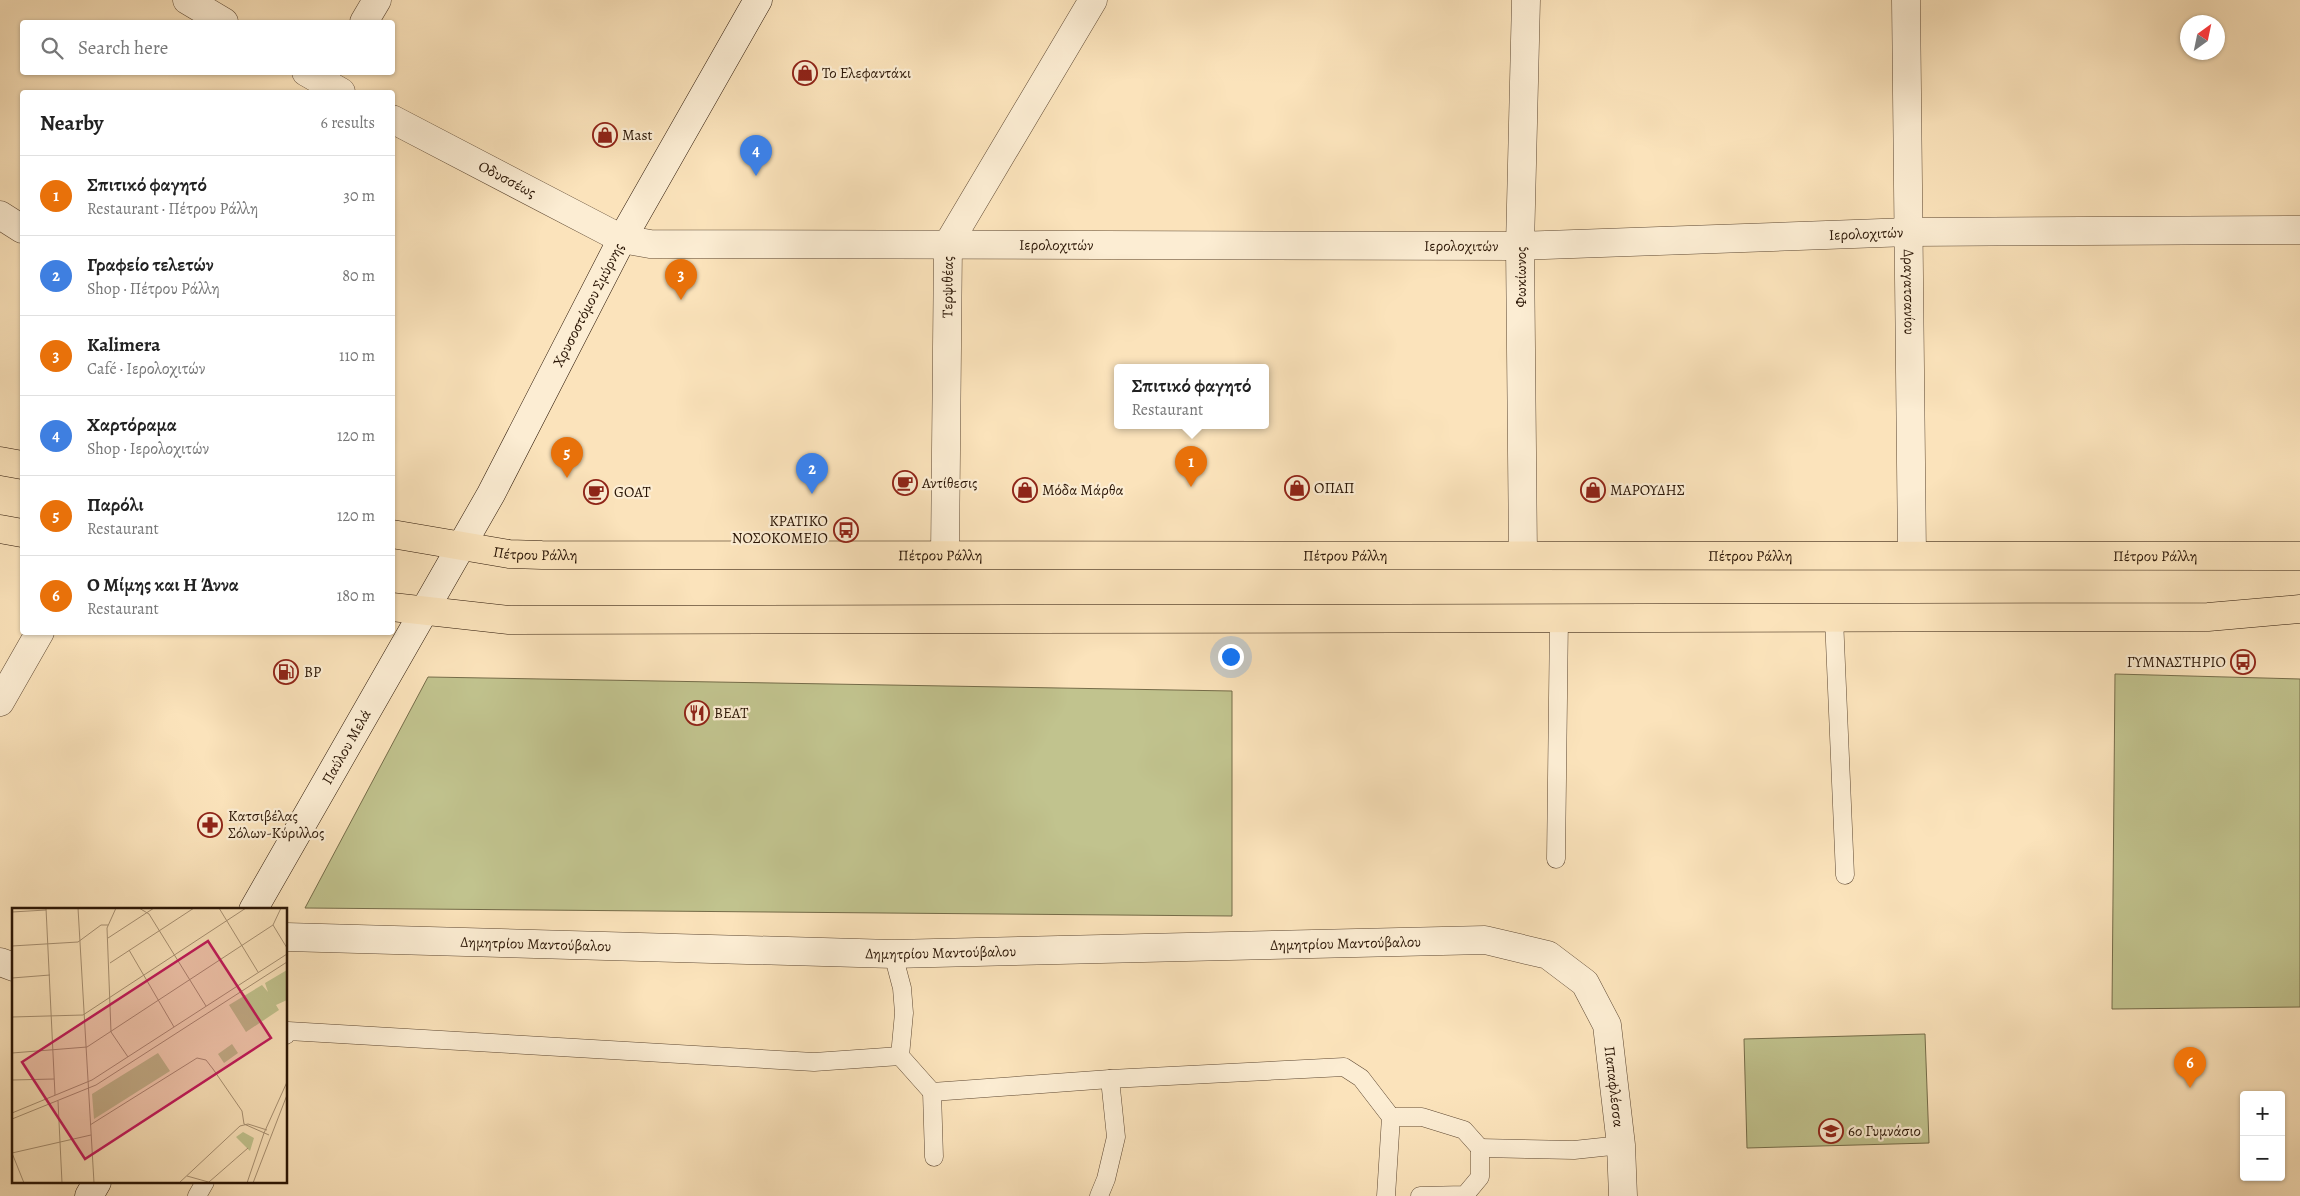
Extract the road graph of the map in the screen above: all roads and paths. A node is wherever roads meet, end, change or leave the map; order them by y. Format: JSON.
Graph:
{"nodes":[{"id":1,"x":187,"y":0,"type":"edge"},
{"id":2,"x":377,"y":0,"type":"edge"},
{"id":3,"x":758,"y":0,"type":"edge"},
{"id":4,"x":1093,"y":0,"type":"edge"},
{"id":5,"x":1526,"y":0,"type":"edge"},
{"id":6,"x":1906,"y":0,"type":"edge"},
{"id":7,"x":221,"y":20,"type":"edge"},
{"id":8,"x":365,"y":20,"type":"edge"},
{"id":9,"x":395,"y":121,"type":"edge"},
{"id":10,"x":0,"y":215,"type":"edge"},
{"id":11,"x":20,"y":228,"type":"edge"},
{"id":12,"x":2300,"y":230,"type":"edge"},
{"id":13,"x":1909,"y":232,"type":"junction"},
{"id":14,"x":622,"y":239,"type":"junction"},
{"id":15,"x":948,"y":244,"type":"junction"},
{"id":16,"x":1520,"y":246,"type":"junction"},
{"id":17,"x":0,"y":461,"type":"edge"},
{"id":18,"x":20,"y":465,"type":"edge"},
{"id":19,"x":0,"y":529,"type":"edge"},
{"id":20,"x":20,"y":534,"type":"edge"},
{"id":21,"x":395,"y":535,"type":"edge"},
{"id":22,"x":461,"y":546,"type":"junction"},
{"id":23,"x":945,"y":555,"type":"junction"},
{"id":24,"x":1523,"y":555,"type":"junction"},
{"id":25,"x":1912,"y":555,"type":"junction"},
{"id":26,"x":2300,"y":556,"type":"edge"},
{"id":27,"x":395,"y":607,"type":"edge"},
{"id":28,"x":2300,"y":609,"type":"edge"},
{"id":29,"x":423,"y":611,"type":"junction"},
{"id":30,"x":2208,"y":617,"type":"junction"},
{"id":31,"x":1559,"y":618,"type":"junction"},
{"id":32,"x":1834,"y":618,"type":"junction"},
{"id":33,"x":2300,"y":619,"type":"edge"},
{"id":34,"x":38,"y":635,"type":"edge"},
{"id":35,"x":0,"y":702,"type":"edge"},
{"id":36,"x":1556,"y":859,"type":"dead end"},
{"id":37,"x":1846,"y":875,"type":"dead end"},
{"id":38,"x":254,"y":908,"type":"edge"},
{"id":39,"x":288,"y":937,"type":"edge"},
{"id":40,"x":893,"y":954,"type":"junction"},
{"id":41,"x":0,"y":962,"type":"edge"},
{"id":42,"x":12,"y":966,"type":"edge"},
{"id":43,"x":1585,"y":983,"type":"joint"},
{"id":44,"x":288,"y":1031,"type":"edge"},
{"id":45,"x":900,"y":1056,"type":"junction"},
{"id":46,"x":1110,"y":1079,"type":"junction"},
{"id":47,"x":932,"y":1092,"type":"junction"},
{"id":48,"x":1391,"y":1117,"type":"junction"},
{"id":49,"x":1621,"y":1146,"type":"junction"},
{"id":50,"x":1480,"y":1148,"type":"junction"},
{"id":51,"x":934,"y":1157,"type":"dead end"},
{"id":52,"x":96,"y":1184,"type":"edge"},
{"id":53,"x":203,"y":1184,"type":"edge"},
{"id":54,"x":89,"y":1196,"type":"edge"},
{"id":55,"x":197,"y":1196,"type":"edge"},
{"id":56,"x":1099,"y":1196,"type":"edge"},
{"id":57,"x":1386,"y":1196,"type":"edge"},
{"id":58,"x":1420,"y":1196,"type":"edge"},
{"id":59,"x":1623,"y":1196,"type":"edge"}],
"edges":[{"from":1,"to":7,"type":"street"},
{"from":2,"to":8,"type":"street"},
{"from":3,"to":14,"type":"street","name":"Χρυσοστόμου Σμύρνης"},
{"from":4,"to":15,"type":"street","name":"Τερψιθέας"},
{"from":5,"to":16,"type":"street","name":"Φωκίωνος"},
{"from":6,"to":13,"type":"street","name":"Δραγατσανίου"},
{"from":9,"to":14,"type":"street","name":"Οδυσσέως"},
{"from":10,"to":11,"type":"street"},
{"from":12,"to":13,"type":"street","name":"Ιερολοχιτών"},
{"from":13,"to":16,"type":"street","name":"Ιερολοχιτών"},
{"from":13,"to":25,"type":"street","name":"Δραγατσανίου"},
{"from":14,"to":15,"type":"street","name":"Ιερολοχιτών"},
{"from":14,"to":22,"type":"street","name":"Χρυσοστόμου Σμύρνης"},
{"from":15,"to":16,"type":"street","name":"Ιερολοχιτών"},
{"from":15,"to":23,"type":"street","name":"Τερψιθέας"},
{"from":16,"to":24,"type":"street","name":"Φωκίωνος"},
{"from":17,"to":18,"type":"main road"},
{"from":19,"to":20,"type":"main road"},
{"from":21,"to":22,"type":"main road","name":"Πέτρου Ράλλη"},
{"from":22,"to":23,"type":"main road","name":"Πέτρου Ράλλη"},
{"from":22,"to":29,"type":"street","name":"Χρυσοστόμου Σμύρνης"},
{"from":23,"to":24,"type":"main road","name":"Πέτρου Ράλλη"},
{"from":24,"to":25,"type":"main road","name":"Πέτρου Ράλλη"},
{"from":25,"to":26,"type":"main road","name":"Πέτρου Ράλλη"},
{"from":27,"to":29,"type":"main road"},
{"from":28,"to":30,"type":"main road"},
{"from":29,"to":31,"type":"main road"},
{"from":29,"to":38,"type":"street","name":"Παύλου Μελά"},
{"from":30,"to":32,"type":"main road"},
{"from":30,"to":33,"type":"street"},
{"from":31,"to":32,"type":"main road"},
{"from":31,"to":36,"type":"lane"},
{"from":32,"to":37,"type":"lane"},
{"from":34,"to":35,"type":"street"},
{"from":39,"to":40,"type":"street","name":"Δημητρίου Μαντούβαλου"},
{"from":40,"to":43,"type":"street","name":"Δημητρίου Μαντούβαλου"},
{"from":40,"to":45,"type":"lane"},
{"from":41,"to":42,"type":"street"},
{"from":43,"to":49,"type":"street","name":"Παπαφλέσσα"},
{"from":44,"to":45,"type":"lane"},
{"from":45,"to":47,"type":"lane"},
{"from":46,"to":47,"type":"lane"},
{"from":46,"to":48,"type":"lane"},
{"from":46,"to":56,"type":"lane"},
{"from":47,"to":51,"type":"lane"},
{"from":48,"to":50,"type":"lane"},
{"from":48,"to":57,"type":"lane"},
{"from":49,"to":50,"type":"lane"},
{"from":49,"to":59,"type":"street","name":"Παπαφλέσσα"},
{"from":50,"to":58,"type":"lane"},
{"from":52,"to":54,"type":"street"},
{"from":53,"to":55,"type":"lane"}]}
